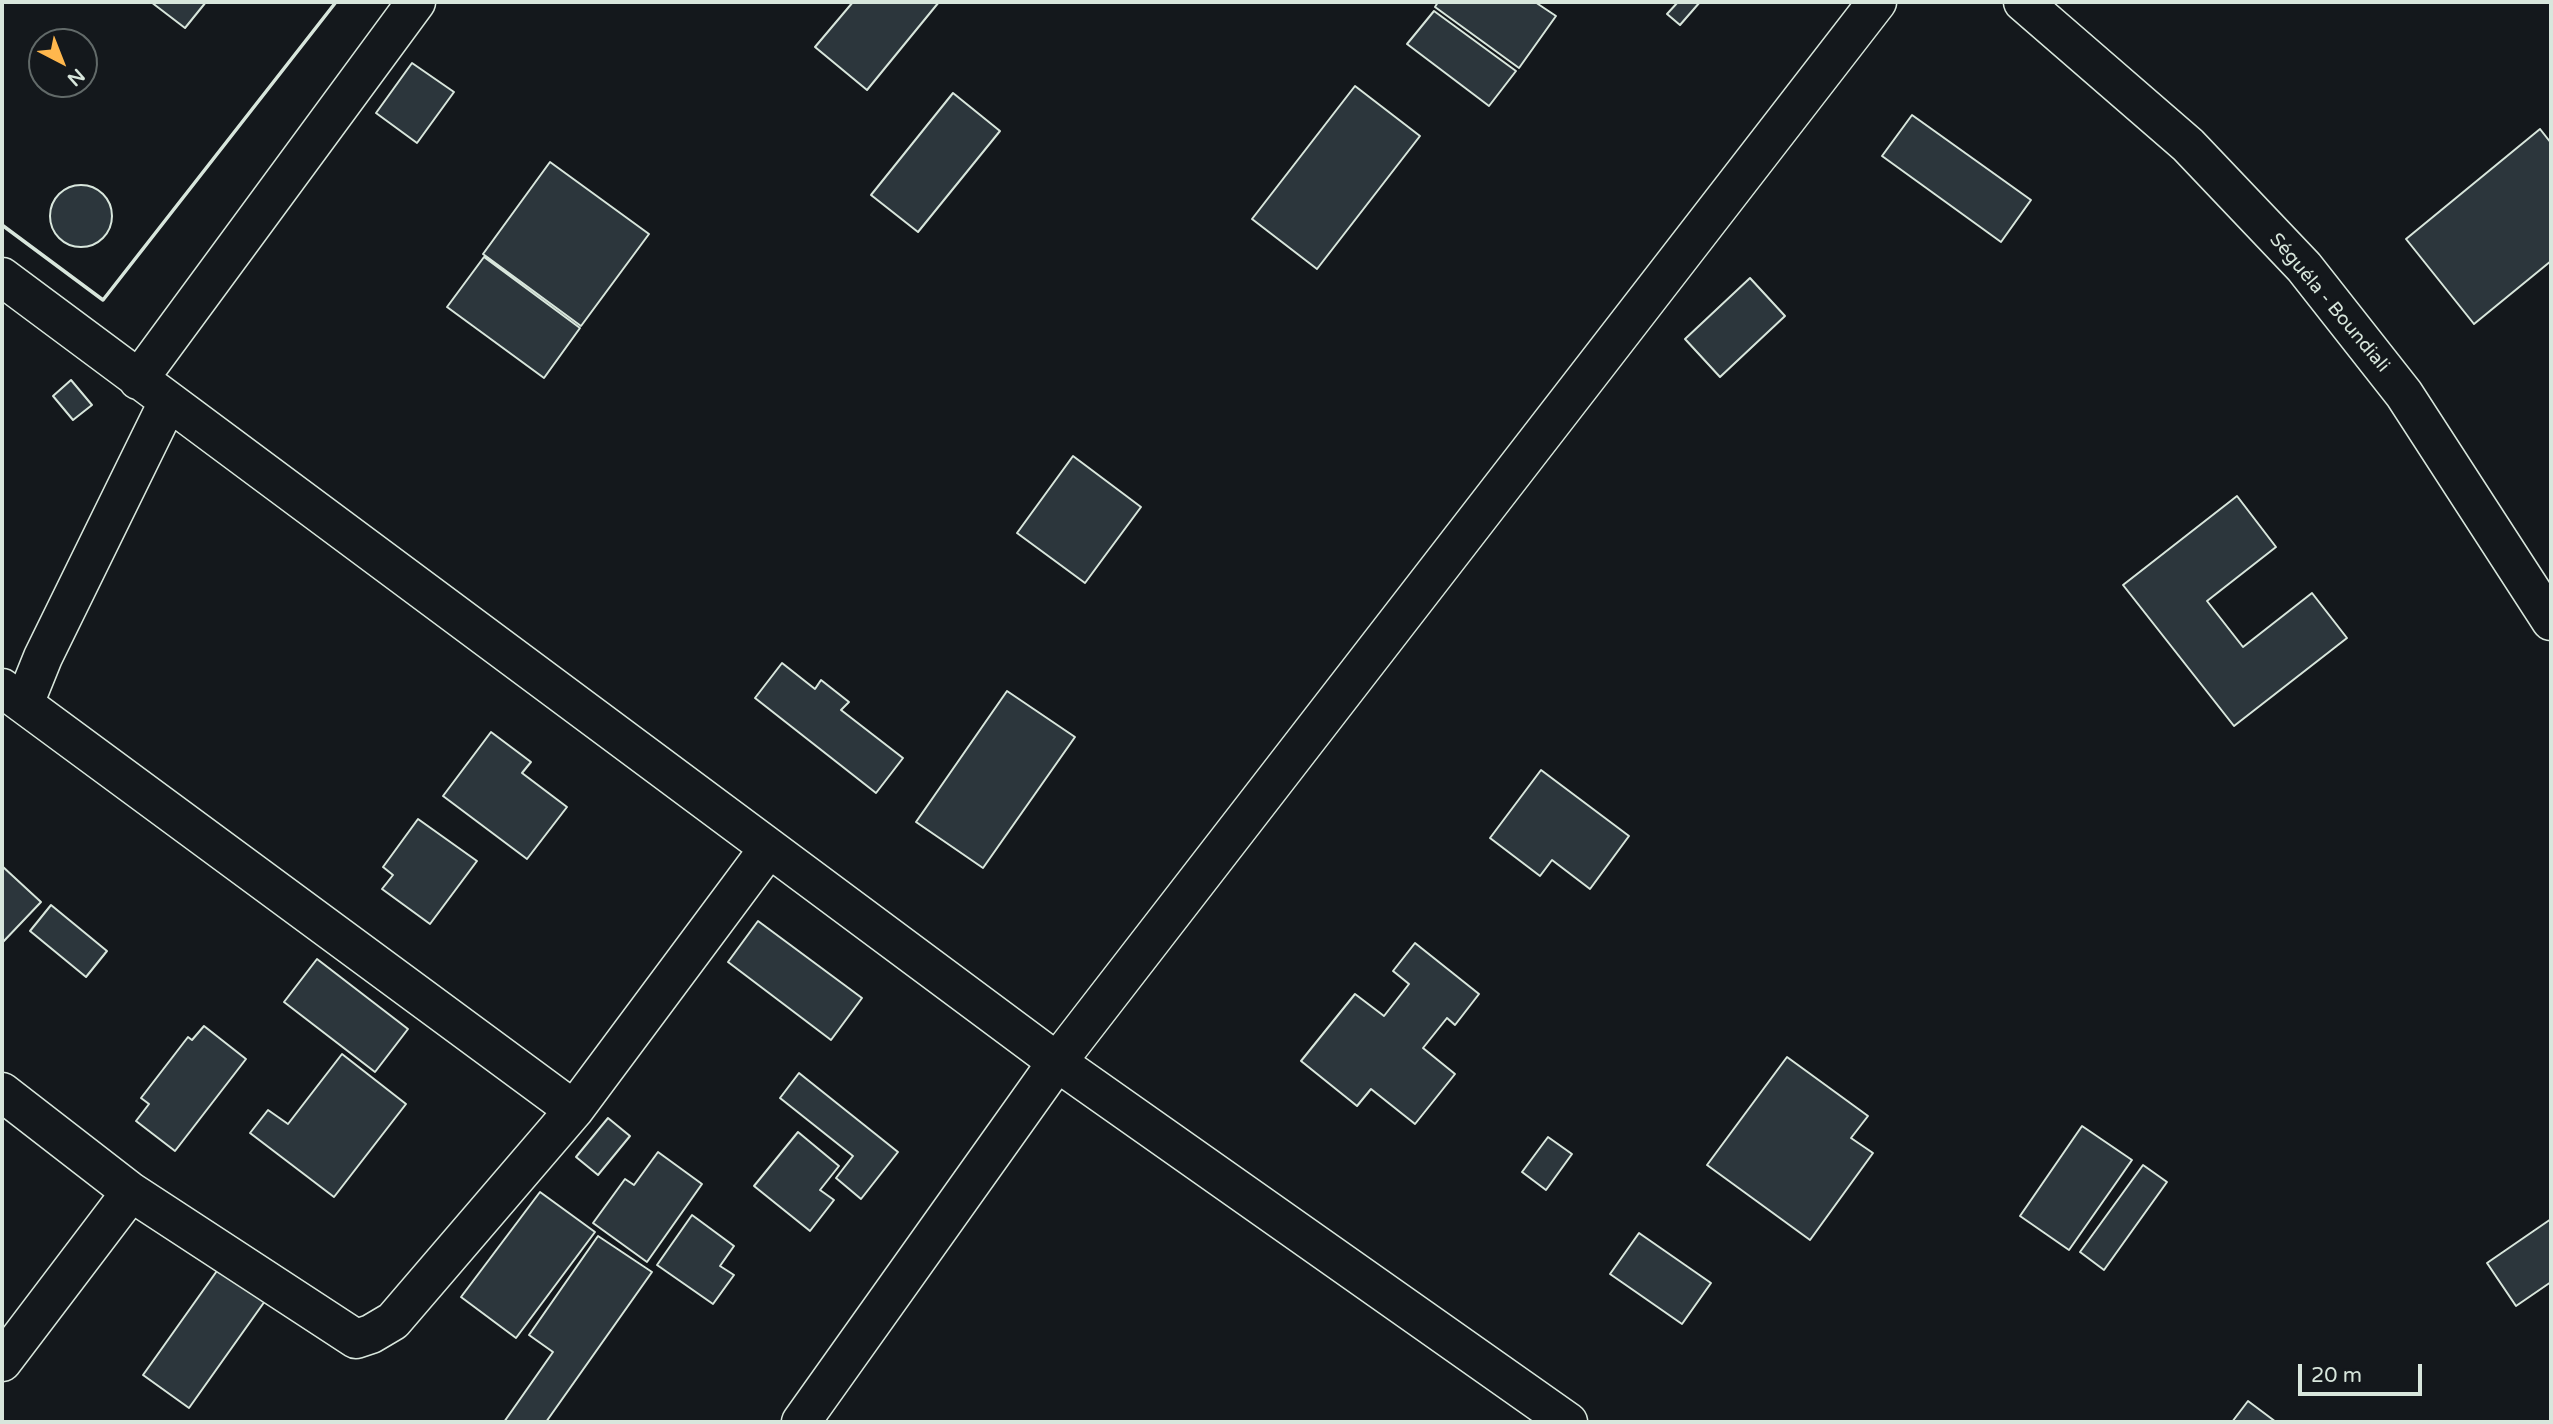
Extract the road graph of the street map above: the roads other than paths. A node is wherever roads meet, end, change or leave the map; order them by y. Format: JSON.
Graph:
{"nodes":[{"id":1,"x":415,"y":2,"type":"edge"},
{"id":2,"x":1877,"y":2,"type":"edge"},
{"id":3,"x":2023,"y":2,"type":"edge"},
{"id":4,"x":2,"y":277,"type":"edge"},
{"id":5,"x":138,"y":380,"type":"junction"},
{"id":6,"x":168,"y":402,"type":"junction"},
{"id":7,"x":2551,"y":621,"type":"edge"},
{"id":8,"x":13,"y":696,"type":"edge"},
{"id":9,"x":769,"y":848,"type":"junction"},
{"id":10,"x":1057,"y":1062,"type":"junction"},
{"id":11,"x":2,"y":1092,"type":"edge"},
{"id":12,"x":574,"y":1110,"type":"junction"},
{"id":13,"x":131,"y":1192,"type":"junction"},
{"id":14,"x":2,"y":1362,"type":"edge"},
{"id":15,"x":801,"y":1422,"type":"edge"},
{"id":16,"x":1568,"y":1422,"type":"edge"}],
"edges":[{"from":1,"to":5,"type":"street"},
{"from":2,"to":10,"type":"street"},
{"from":3,"to":7,"type":"street","name":"Séguéla - Boundiali"},
{"from":4,"to":5,"type":"street"},
{"from":5,"to":6,"type":"street"},
{"from":6,"to":8,"type":"street"},
{"from":6,"to":9,"type":"street"},
{"from":8,"to":12,"type":"street"},
{"from":9,"to":10,"type":"street"},
{"from":9,"to":12,"type":"street"},
{"from":10,"to":15,"type":"street"},
{"from":10,"to":16,"type":"street"},
{"from":11,"to":13,"type":"street"},
{"from":12,"to":13,"type":"street"},
{"from":13,"to":14,"type":"street"}]}
